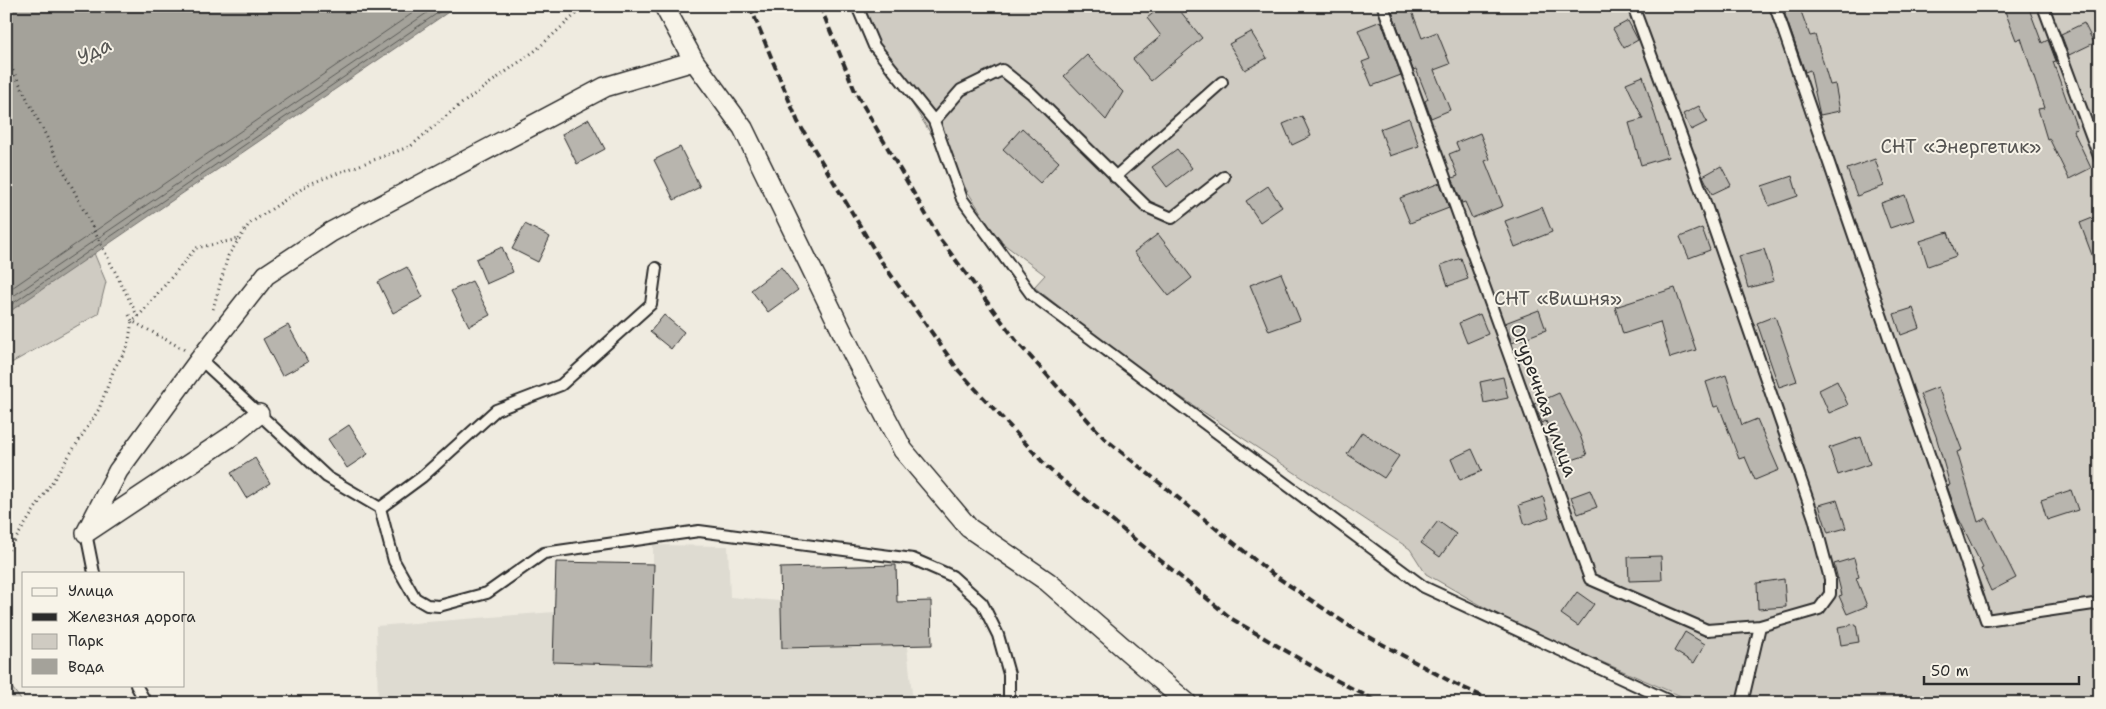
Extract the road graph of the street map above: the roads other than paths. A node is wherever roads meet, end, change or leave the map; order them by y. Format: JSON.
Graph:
{"nodes":[{"id":1,"x":664,"y":6,"type":"edge"},
{"id":2,"x":857,"y":6,"type":"edge"},
{"id":3,"x":1383,"y":6,"type":"edge"},
{"id":4,"x":1633,"y":6,"type":"edge"},
{"id":5,"x":1775,"y":6,"type":"edge"},
{"id":6,"x":2043,"y":6,"type":"edge"},
{"id":7,"x":694,"y":61,"type":"junction"},
{"id":8,"x":1222,"y":82,"type":"dead end"},
{"id":9,"x":934,"y":122,"type":"junction"},
{"id":10,"x":2100,"y":159,"type":"edge"},
{"id":11,"x":1115,"y":177,"type":"junction"},
{"id":12,"x":1224,"y":177,"type":"dead end"},
{"id":13,"x":656,"y":268,"type":"dead end"},
{"id":14,"x":200,"y":359,"type":"junction"},
{"id":15,"x":259,"y":414,"type":"junction"},
{"id":16,"x":380,"y":508,"type":"junction"},
{"id":17,"x":86,"y":533,"type":"junction"},
{"id":18,"x":94,"y":572,"type":"edge"},
{"id":19,"x":2100,"y":603,"type":"edge"},
{"id":20,"x":1760,"y":626,"type":"junction"},
{"id":21,"x":137,"y":686,"type":"edge"},
{"id":22,"x":146,"y":703,"type":"edge"},
{"id":23,"x":1009,"y":703,"type":"edge"},
{"id":24,"x":1188,"y":703,"type":"edge"},
{"id":25,"x":1674,"y":703,"type":"edge"},
{"id":26,"x":1742,"y":703,"type":"edge"}],
"edges":[{"from":1,"to":7,"type":"street"},
{"from":2,"to":9,"type":"lane"},
{"from":3,"to":20,"type":"lane","name":"Огуречная улица"},
{"from":4,"to":20,"type":"lane","name":"Огуречная улица"},
{"from":5,"to":19,"type":"lane"},
{"from":6,"to":10,"type":"lane"},
{"from":7,"to":14,"type":"street"},
{"from":7,"to":24,"type":"street"},
{"from":8,"to":11,"type":"lane"},
{"from":9,"to":11,"type":"lane"},
{"from":9,"to":25,"type":"lane"},
{"from":11,"to":12,"type":"lane"},
{"from":13,"to":16,"type":"lane"},
{"from":14,"to":15,"type":"lane"},
{"from":14,"to":17,"type":"street"},
{"from":15,"to":16,"type":"lane"},
{"from":15,"to":17,"type":"street"},
{"from":16,"to":23,"type":"lane"},
{"from":17,"to":18,"type":"lane"},
{"from":20,"to":26,"type":"lane"},
{"from":21,"to":22,"type":"lane"}]}
